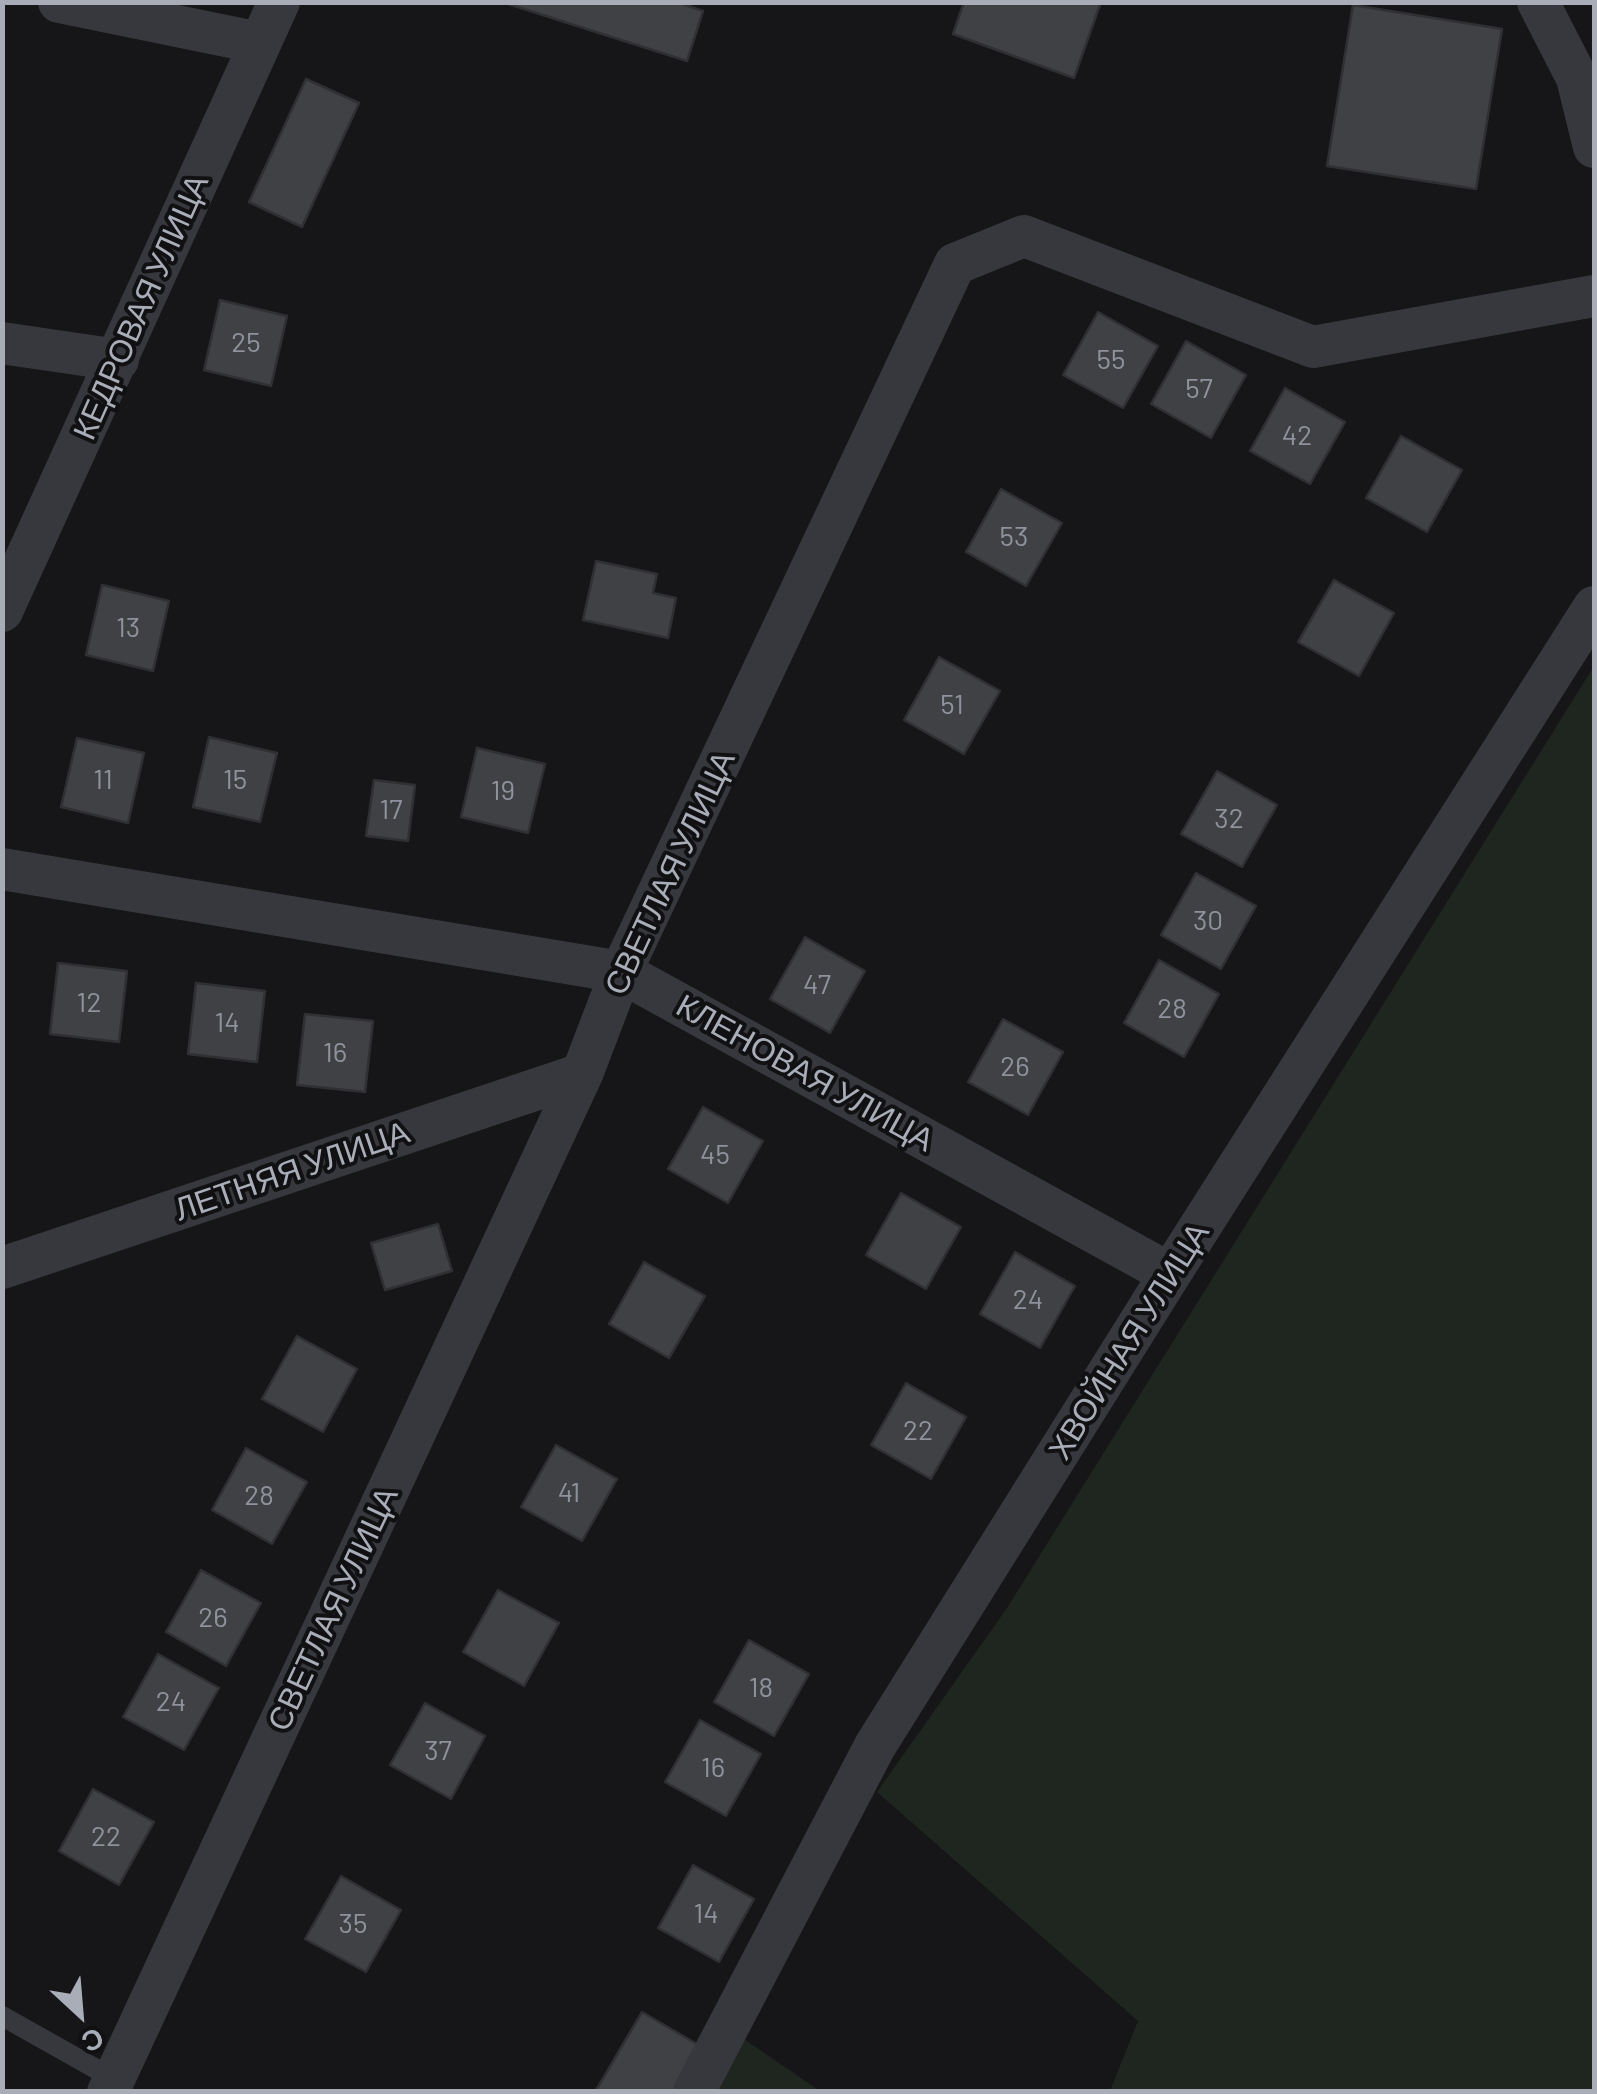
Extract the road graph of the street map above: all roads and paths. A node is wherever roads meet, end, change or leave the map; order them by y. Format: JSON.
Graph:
{"nodes":[{"id":1,"x":59,"y":2,"type":"edge"},
{"id":2,"x":280,"y":2,"type":"edge"},
{"id":3,"x":1538,"y":2,"type":"edge"},
{"id":4,"x":260,"y":43,"type":"junction"},
{"id":5,"x":1594,"y":148,"type":"edge"},
{"id":6,"x":1594,"y":296,"type":"edge"},
{"id":7,"x":2,"y":343,"type":"edge"},
{"id":8,"x":118,"y":360,"type":"junction"},
{"id":9,"x":1594,"y":608,"type":"edge"},
{"id":10,"x":2,"y":611,"type":"edge"},
{"id":11,"x":2,"y":869,"type":"edge"},
{"id":12,"x":622,"y":972,"type":"junction"},
{"id":13,"x":582,"y":1074,"type":"junction"},
{"id":14,"x":2,"y":1268,"type":"edge"},
{"id":15,"x":1170,"y":1274,"type":"junction"},
{"id":16,"x":2,"y":2016,"type":"edge"},
{"id":17,"x":120,"y":2087,"type":"edge"},
{"id":18,"x":694,"y":2092,"type":"edge"}],
"edges":[{"from":1,"to":4,"type":"street"},
{"from":2,"to":4,"type":"street","name":"КЕДРОВАЯ УЛИЦА"},
{"from":3,"to":5,"type":"street"},
{"from":4,"to":8,"type":"street","name":"КЕДРОВАЯ УЛИЦА"},
{"from":6,"to":12,"type":"street","name":"СВЕТЛАЯ УЛИЦА"},
{"from":7,"to":8,"type":"street"},
{"from":8,"to":10,"type":"street","name":"КЕДРОВАЯ УЛИЦА"},
{"from":9,"to":15,"type":"street","name":"ХВОЙНАЯ УЛИЦА"},
{"from":11,"to":12,"type":"street","name":"КЛЕНОВАЯ УЛИЦА"},
{"from":12,"to":13,"type":"street","name":"СВЕТЛАЯ УЛИЦА"},
{"from":12,"to":15,"type":"street","name":"КЛЕНОВАЯ УЛИЦА"},
{"from":13,"to":14,"type":"street","name":"ЛЕТНЯЯ УЛИЦА"},
{"from":13,"to":17,"type":"street","name":"СВЕТЛАЯ УЛИЦА"},
{"from":15,"to":18,"type":"street","name":"ХВОЙНАЯ УЛИЦА"},
{"from":16,"to":17,"type":"lane"}]}
